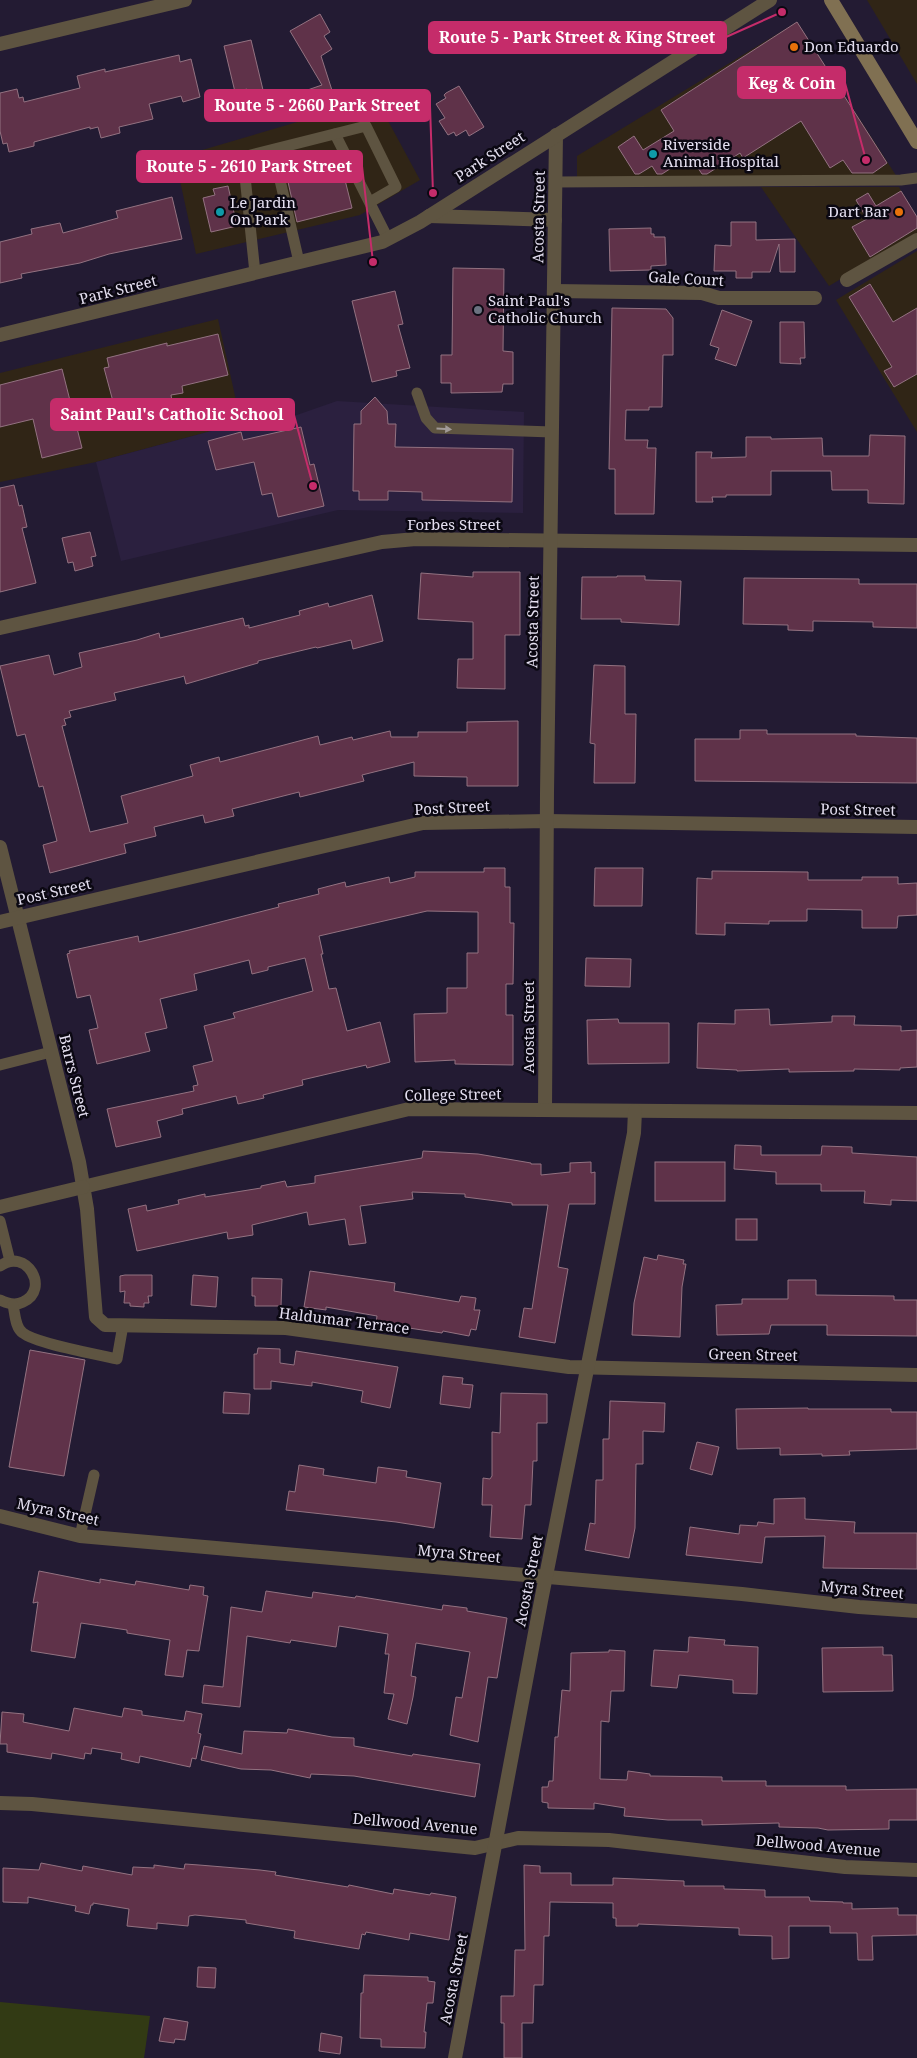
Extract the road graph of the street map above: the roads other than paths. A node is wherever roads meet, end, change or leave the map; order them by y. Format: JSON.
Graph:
{"nodes":[{"id":1,"x":185,"y":0,"type":"edge"},
{"id":2,"x":770,"y":0,"type":"edge"},
{"id":3,"x":831,"y":0,"type":"edge"},
{"id":4,"x":0,"y":44,"type":"edge"},
{"id":5,"x":335,"y":134,"type":"junction"},
{"id":6,"x":556,"y":135,"type":"junction"},
{"id":7,"x":917,"y":142,"type":"edge"},
{"id":8,"x":272,"y":150,"type":"junction"},
{"id":9,"x":917,"y":178,"type":"edge"},
{"id":10,"x":555,"y":182,"type":"junction"},
{"id":11,"x":370,"y":202,"type":"junction"},
{"id":12,"x":429,"y":216,"type":"junction"},
{"id":13,"x":555,"y":220,"type":"junction"},
{"id":14,"x":388,"y":239,"type":"junction"},
{"id":15,"x":917,"y":240,"type":"edge"},
{"id":16,"x":298,"y":262,"type":"junction"},
{"id":17,"x":255,"y":273,"type":"junction"},
{"id":18,"x":847,"y":280,"type":"dead end"},
{"id":19,"x":554,"y":291,"type":"junction"},
{"id":20,"x":815,"y":298,"type":"dead end"},
{"id":21,"x":0,"y":336,"type":"edge"},
{"id":22,"x":417,"y":393,"type":"dead end"},
{"id":23,"x":552,"y":432,"type":"junction"},
{"id":24,"x":550,"y":541,"type":"junction"},
{"id":25,"x":917,"y":544,"type":"edge"},
{"id":26,"x":0,"y":628,"type":"edge"},
{"id":27,"x":547,"y":821,"type":"junction"},
{"id":28,"x":917,"y":827,"type":"edge"},
{"id":29,"x":0,"y":847,"type":"edge"},
{"id":30,"x":17,"y":917,"type":"junction"},
{"id":31,"x":0,"y":922,"type":"edge"},
{"id":32,"x":51,"y":1052,"type":"junction"},
{"id":33,"x":0,"y":1064,"type":"edge"},
{"id":34,"x":545,"y":1110,"type":"junction"},
{"id":35,"x":635,"y":1111,"type":"junction"},
{"id":36,"x":917,"y":1113,"type":"edge"},
{"id":37,"x":83,"y":1187,"type":"junction"},
{"id":38,"x":0,"y":1207,"type":"edge"},
{"id":39,"x":0,"y":1220,"type":"edge"},
{"id":40,"x":5,"y":1264,"type":"edge"},
{"id":41,"x":0,"y":1300,"type":"edge"},
{"id":42,"x":13,"y":1305,"type":"junction"},
{"id":43,"x":96,"y":1317,"type":"joint"},
{"id":44,"x":122,"y":1325,"type":"junction"},
{"id":45,"x":589,"y":1368,"type":"junction"},
{"id":46,"x":917,"y":1375,"type":"edge"},
{"id":47,"x":94,"y":1475,"type":"dead end"},
{"id":48,"x":0,"y":1516,"type":"edge"},
{"id":49,"x":80,"y":1536,"type":"junction"},
{"id":50,"x":546,"y":1578,"type":"junction"},
{"id":51,"x":917,"y":1611,"type":"edge"},
{"id":52,"x":0,"y":1803,"type":"edge"},
{"id":53,"x":496,"y":1842,"type":"junction"},
{"id":54,"x":917,"y":1870,"type":"edge"},
{"id":55,"x":455,"y":2058,"type":"edge"}],
"edges":[{"from":1,"to":4,"type":"street"},
{"from":2,"to":6,"type":"street","name":"Park Street"},
{"from":3,"to":7,"type":"main road"},
{"from":5,"to":8,"type":"lane"},
{"from":5,"to":11,"type":"lane"},
{"from":5,"to":11,"type":"lane"},
{"from":6,"to":10,"type":"street","name":"Acosta Street"},
{"from":6,"to":12,"type":"street","name":"Park Street"},
{"from":8,"to":16,"type":"lane"},
{"from":8,"to":17,"type":"lane"},
{"from":9,"to":10,"type":"lane"},
{"from":10,"to":13,"type":"street","name":"Acosta Street"},
{"from":11,"to":14,"type":"lane"},
{"from":12,"to":13,"type":"street"},
{"from":12,"to":14,"type":"street","name":"Park Street"},
{"from":13,"to":19,"type":"street","name":"Acosta Street"},
{"from":14,"to":16,"type":"street","name":"Park Street"},
{"from":15,"to":18,"type":"street"},
{"from":16,"to":17,"type":"street","name":"Park Street"},
{"from":17,"to":21,"type":"street","name":"Park Street"},
{"from":19,"to":20,"type":"street","name":"Gale Court"},
{"from":19,"to":23,"type":"street","name":"Acosta Street"},
{"from":22,"to":23,"type":"lane","one_way":true},
{"from":23,"to":24,"type":"street","name":"Acosta Street"},
{"from":24,"to":25,"type":"street","name":"Forbes Street"},
{"from":24,"to":26,"type":"street","name":"Forbes Street"},
{"from":24,"to":27,"type":"street","name":"Acosta Street"},
{"from":27,"to":28,"type":"street","name":"Post Street"},
{"from":27,"to":30,"type":"street","name":"Post Street"},
{"from":27,"to":34,"type":"street","name":"Acosta Street"},
{"from":29,"to":30,"type":"street","name":"Barrs Street"},
{"from":30,"to":31,"type":"street","name":"Post Street"},
{"from":30,"to":32,"type":"street","name":"Barrs Street"},
{"from":32,"to":33,"type":"lane"},
{"from":32,"to":37,"type":"street","name":"Barrs Street"},
{"from":34,"to":35,"type":"street","name":"College Street"},
{"from":34,"to":37,"type":"street","name":"College Street"},
{"from":35,"to":36,"type":"street","name":"College Street"},
{"from":35,"to":45,"type":"street","name":"Acosta Street"},
{"from":37,"to":38,"type":"street","name":"College Street"},
{"from":37,"to":43,"type":"street","name":"Barrs Street"},
{"from":39,"to":40,"type":"lane"},
{"from":40,"to":42,"type":"lane"},
{"from":41,"to":42,"type":"lane"},
{"from":42,"to":44,"type":"lane"},
{"from":43,"to":44,"type":"street","name":"Haldumar Terrace"},
{"from":44,"to":45,"type":"street","name":"Haldumar Terrace"},
{"from":45,"to":46,"type":"street","name":"Green Street"},
{"from":45,"to":50,"type":"street","name":"Acosta Street"},
{"from":47,"to":49,"type":"lane"},
{"from":48,"to":49,"type":"street","name":"Myra Street"},
{"from":49,"to":50,"type":"street","name":"Myra Street"},
{"from":50,"to":51,"type":"street","name":"Myra Street"},
{"from":50,"to":53,"type":"street","name":"Acosta Street"},
{"from":52,"to":53,"type":"street","name":"Dellwood Avenue"},
{"from":53,"to":54,"type":"street","name":"Dellwood Avenue"},
{"from":53,"to":55,"type":"street","name":"Acosta Street"}]}
